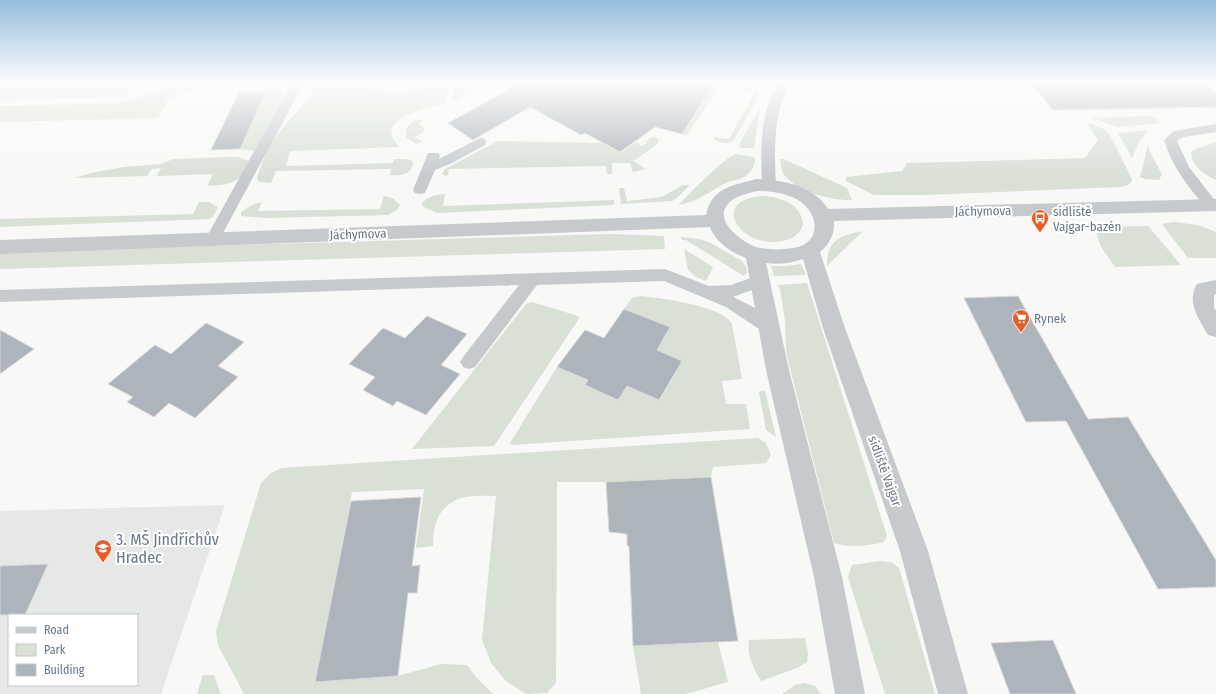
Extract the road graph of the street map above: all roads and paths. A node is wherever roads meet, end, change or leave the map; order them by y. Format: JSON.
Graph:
{"nodes":[{"id":1,"x":281,"y":113,"type":"edge"},
{"id":2,"x":772,"y":113,"type":"edge"},
{"id":3,"x":1216,"y":128,"type":"edge"},
{"id":4,"x":480,"y":142,"type":"dead end"},
{"id":5,"x":769,"y":185,"type":"junction"},
{"id":6,"x":420,"y":190,"type":"dead end"},
{"id":7,"x":1215,"y":207,"type":"edge"},
{"id":8,"x":822,"y":215,"type":"junction"},
{"id":9,"x":715,"y":220,"type":"junction"},
{"id":10,"x":212,"y":240,"type":"junction"},
{"id":11,"x":0,"y":247,"type":"edge"},
{"id":12,"x":810,"y":250,"type":"junction"},
{"id":13,"x":755,"y":254,"type":"junction"},
{"id":14,"x":532,"y":280,"type":"junction"},
{"id":15,"x":760,"y":281,"type":"junction"},
{"id":16,"x":1216,"y":287,"type":"edge"},
{"id":17,"x":708,"y":291,"type":"junction"},
{"id":18,"x":0,"y":296,"type":"edge"},
{"id":19,"x":768,"y":326,"type":"junction"},
{"id":20,"x":1216,"y":330,"type":"edge"},
{"id":21,"x":469,"y":362,"type":"dead end"},
{"id":22,"x":850,"y":694,"type":"edge"},
{"id":23,"x":952,"y":694,"type":"edge"}],
"edges":[{"from":1,"to":10,"type":"lane"},
{"from":2,"to":5,"type":"lane"},
{"from":3,"to":7,"type":"lane"},
{"from":4,"to":6,"type":"lane"},
{"from":5,"to":8,"type":"street"},
{"from":5,"to":9,"type":"street"},
{"from":7,"to":8,"type":"street","name":"Jáchymova"},
{"from":8,"to":12,"type":"street"},
{"from":9,"to":10,"type":"street","name":"Jáchymova"},
{"from":9,"to":13,"type":"street"},
{"from":10,"to":11,"type":"street","name":"Jáchymova"},
{"from":12,"to":13,"type":"street"},
{"from":12,"to":23,"type":"street","name":"sídliště Vajgar"},
{"from":13,"to":15,"type":"street"},
{"from":14,"to":17,"type":"lane"},
{"from":14,"to":18,"type":"lane"},
{"from":14,"to":21,"type":"lane"},
{"from":15,"to":17,"type":"lane"},
{"from":15,"to":19,"type":"street"},
{"from":16,"to":20,"type":"street"},
{"from":17,"to":19,"type":"lane"},
{"from":19,"to":22,"type":"street"}]}
